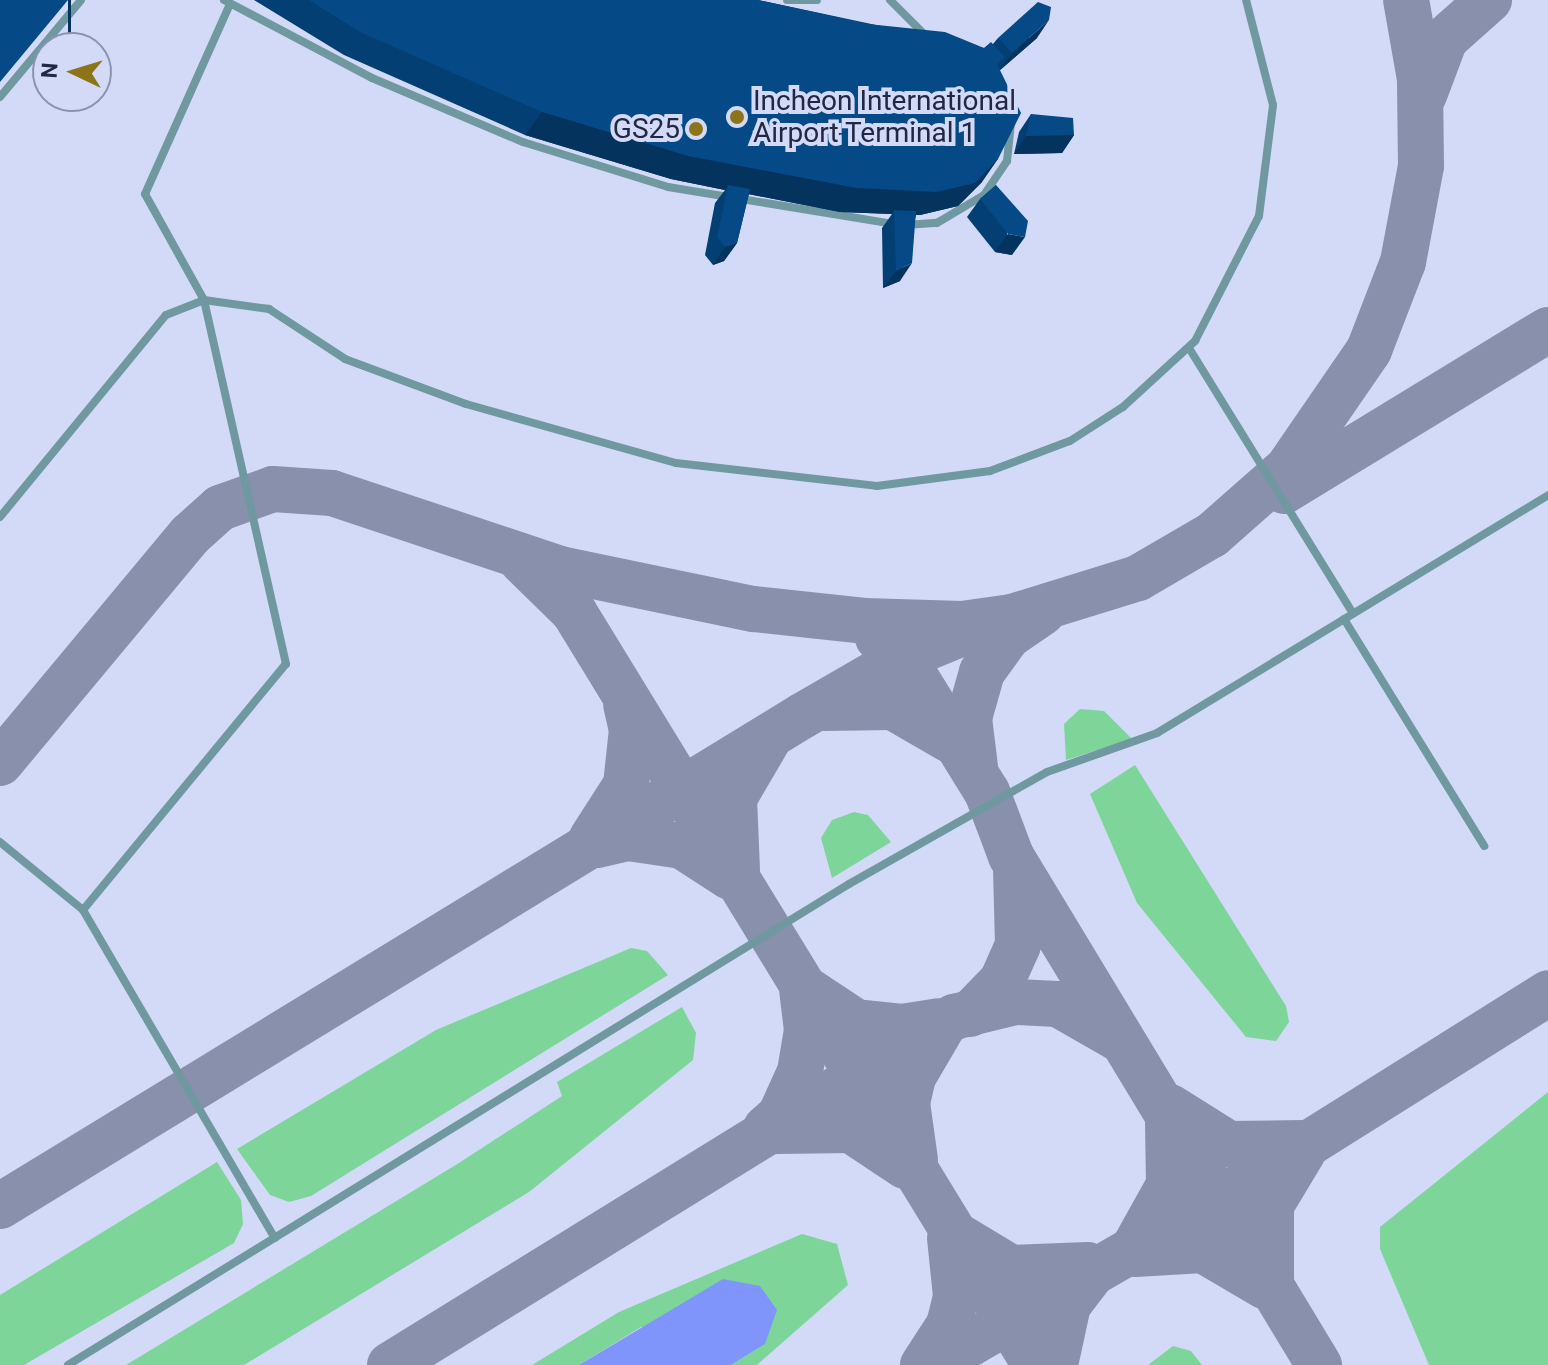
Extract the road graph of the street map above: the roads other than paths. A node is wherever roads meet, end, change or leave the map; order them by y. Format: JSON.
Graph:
{"nodes":[{"id":1,"x":81,"y":0,"type":"edge"},
{"id":2,"x":787,"y":0,"type":"edge"},
{"id":3,"x":817,"y":0,"type":"edge"},
{"id":4,"x":890,"y":0,"type":"edge"},
{"id":5,"x":1246,"y":0,"type":"edge"},
{"id":6,"x":227,"y":2,"type":"edge"},
{"id":7,"x":940,"y":39,"type":"edge"},
{"id":8,"x":0,"y":97,"type":"edge"},
{"id":9,"x":1010,"y":112,"type":"edge"},
{"id":10,"x":204,"y":300,"type":"junction"},
{"id":11,"x":1189,"y":348,"type":"junction"},
{"id":12,"x":1548,"y":495,"type":"edge"},
{"id":13,"x":0,"y":517,"type":"edge"},
{"id":14,"x":1348,"y":616,"type":"junction"},
{"id":15,"x":0,"y":842,"type":"edge"},
{"id":16,"x":1484,"y":846,"type":"dead end"},
{"id":17,"x":83,"y":910,"type":"junction"},
{"id":18,"x":275,"y":1238,"type":"junction"},
{"id":19,"x":68,"y":1365,"type":"edge"}],
"edges":[{"from":1,"to":8,"type":"lane"},
{"from":2,"to":3,"type":"lane"},
{"from":4,"to":7,"type":"lane"},
{"from":5,"to":11,"type":"lane"},
{"from":6,"to":9,"type":"lane"},
{"from":6,"to":10,"type":"lane"},
{"from":10,"to":11,"type":"lane"},
{"from":10,"to":13,"type":"lane"},
{"from":10,"to":17,"type":"lane"},
{"from":11,"to":14,"type":"lane"},
{"from":12,"to":14,"type":"lane"},
{"from":14,"to":16,"type":"lane"},
{"from":14,"to":18,"type":"lane"},
{"from":15,"to":17,"type":"lane"},
{"from":17,"to":18,"type":"lane"},
{"from":18,"to":19,"type":"lane"}]}
